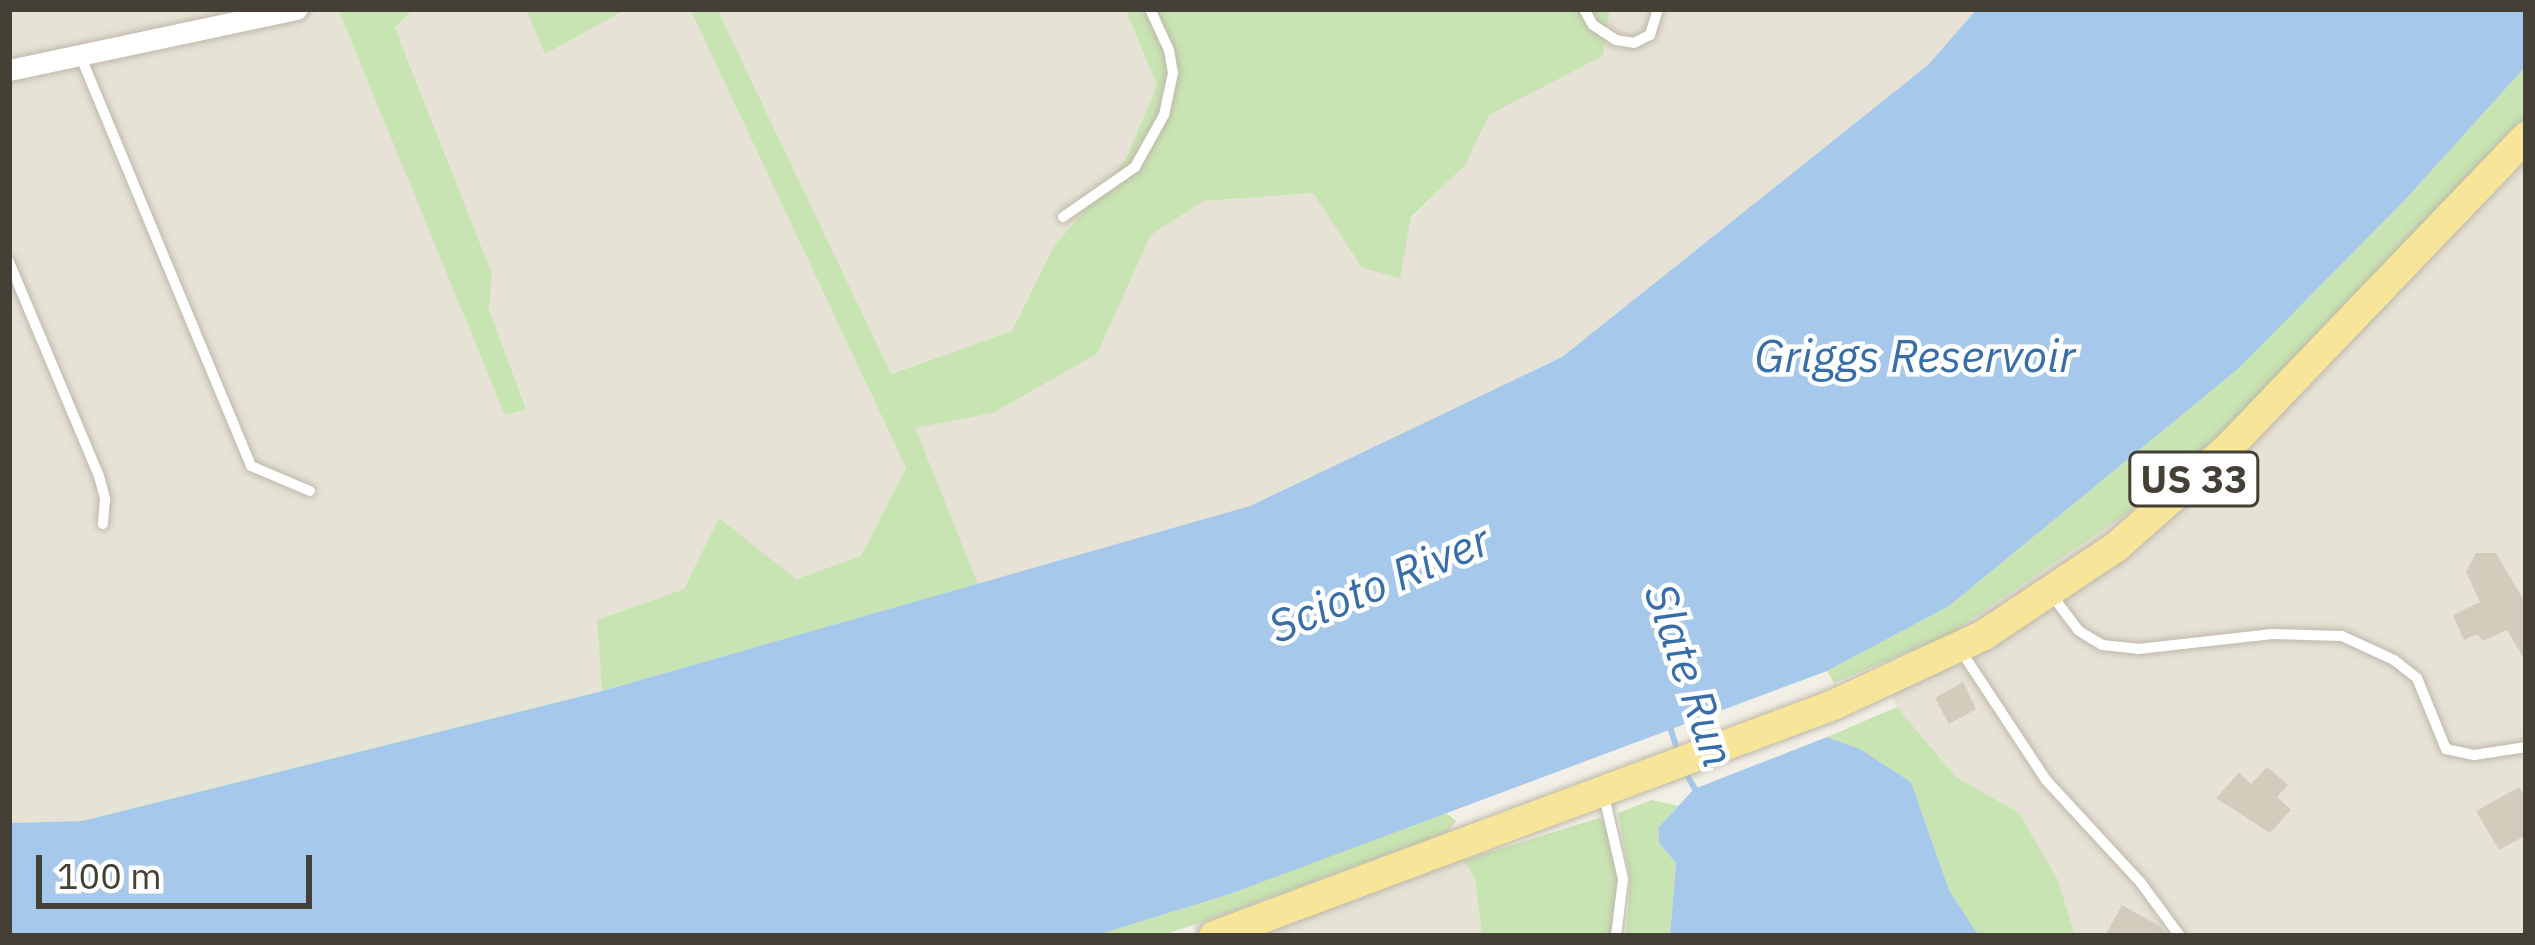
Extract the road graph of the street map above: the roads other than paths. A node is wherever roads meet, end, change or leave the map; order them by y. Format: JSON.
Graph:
{"nodes":[{"id":1,"x":297,"y":9,"type":"edge"},
{"id":2,"x":1150,"y":9,"type":"edge"},
{"id":3,"x":1584,"y":9,"type":"edge"},
{"id":4,"x":1658,"y":9,"type":"edge"},
{"id":5,"x":80,"y":55,"type":"junction"},
{"id":6,"x":9,"y":70,"type":"edge"},
{"id":7,"x":2526,"y":136,"type":"edge"},
{"id":8,"x":1063,"y":217,"type":"dead end"},
{"id":9,"x":9,"y":262,"type":"edge"},
{"id":10,"x":310,"y":491,"type":"dead end"},
{"id":11,"x":103,"y":524,"type":"dead end"},
{"id":12,"x":2050,"y":592,"type":"junction"},
{"id":13,"x":1960,"y":648,"type":"junction"},
{"id":14,"x":2526,"y":747,"type":"edge"},
{"id":15,"x":1603,"y":793,"type":"junction"},
{"id":16,"x":1214,"y":936,"type":"edge"},
{"id":17,"x":1616,"y":936,"type":"edge"},
{"id":18,"x":2180,"y":936,"type":"edge"}],
"edges":[{"from":1,"to":5,"type":"street"},
{"from":2,"to":8,"type":"lane"},
{"from":3,"to":4,"type":"lane"},
{"from":5,"to":6,"type":"street"},
{"from":5,"to":10,"type":"lane"},
{"from":7,"to":12,"type":"main road","number":"US 33"},
{"from":9,"to":11,"type":"lane"},
{"from":12,"to":13,"type":"main road","number":"US 33"},
{"from":12,"to":14,"type":"lane"},
{"from":13,"to":15,"type":"main road","number":"US 33"},
{"from":13,"to":18,"type":"lane"},
{"from":15,"to":16,"type":"main road","number":"US 33"},
{"from":15,"to":17,"type":"lane"}]}
